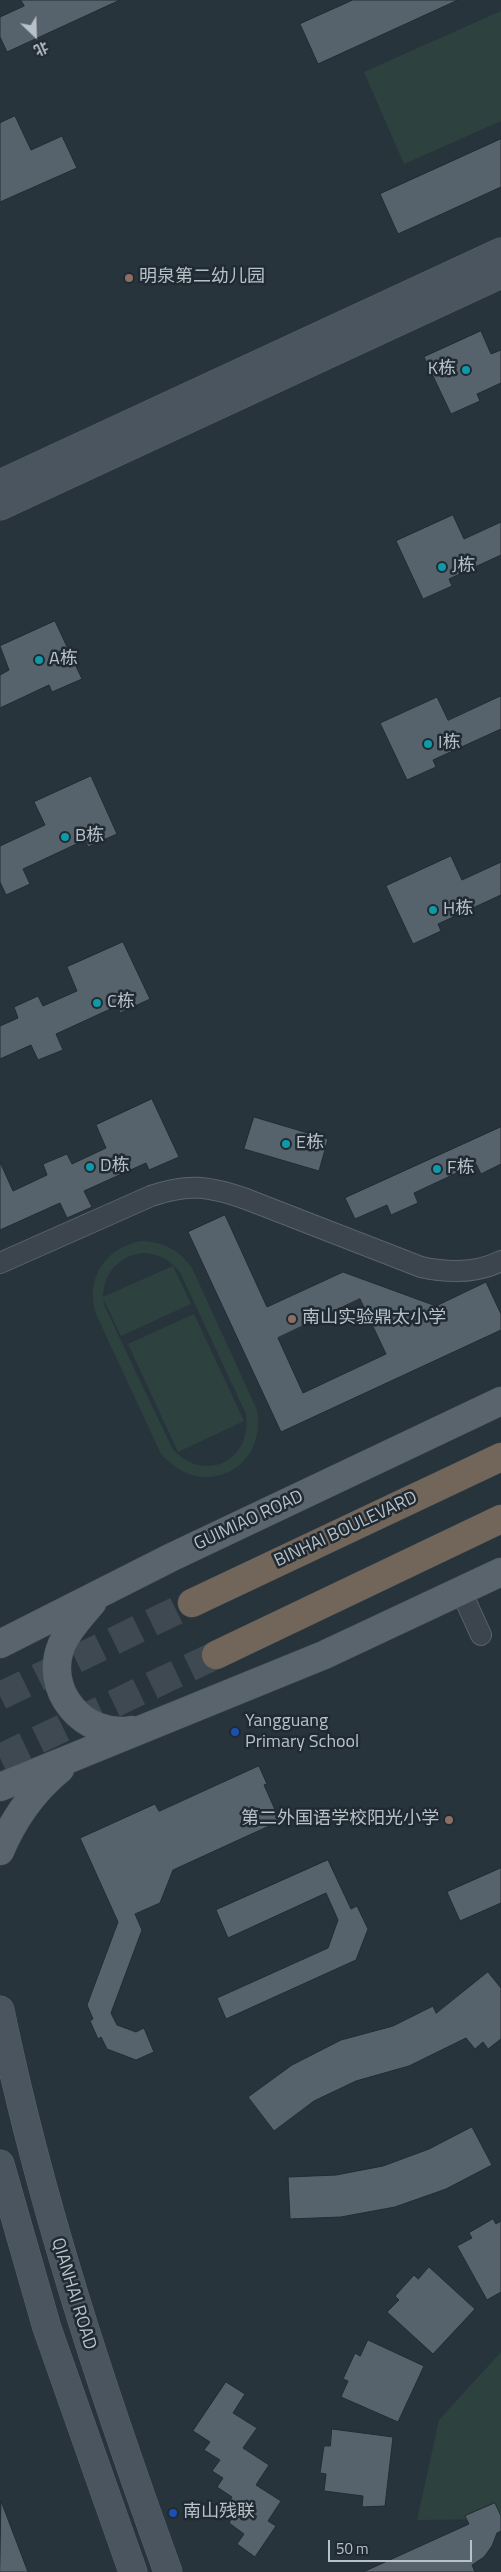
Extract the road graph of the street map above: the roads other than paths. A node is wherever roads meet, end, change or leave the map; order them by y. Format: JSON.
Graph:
{"nodes":[{"id":1,"x":501,"y":252,"type":"edge"},
{"id":2,"x":501,"y":274,"type":"edge"},
{"id":3,"x":0,"y":484,"type":"edge"},
{"id":4,"x":0,"y":506,"type":"edge"},
{"id":5,"x":501,"y":1261,"type":"edge"},
{"id":6,"x":0,"y":1264,"type":"edge"},
{"id":7,"x":501,"y":1401,"type":"edge"},
{"id":8,"x":501,"y":1457,"type":"edge"},
{"id":9,"x":501,"y":1520,"type":"edge"},
{"id":10,"x":501,"y":1572,"type":"edge"},
{"id":11,"x":461,"y":1591,"type":"junction"},
{"id":12,"x":98,"y":1596,"type":"junction"},
{"id":13,"x":192,"y":1603,"type":"tunnel mouth"},
{"id":14,"x":72,"y":1609,"type":"junction"},
{"id":15,"x":0,"y":1621,"type":"edge"},
{"id":16,"x":481,"y":1635,"type":"dead end"},
{"id":17,"x":0,"y":1644,"type":"edge"},
{"id":18,"x":216,"y":1655,"type":"tunnel mouth"},
{"id":19,"x":150,"y":1726,"type":"junction"},
{"id":20,"x":91,"y":1750,"type":"junction"},
{"id":21,"x":0,"y":1787,"type":"edge"},
{"id":22,"x":0,"y":1851,"type":"edge"},
{"id":23,"x":0,"y":2010,"type":"edge"},
{"id":24,"x":0,"y":2164,"type":"edge"},
{"id":25,"x":133,"y":2572,"type":"edge"},
{"id":26,"x":168,"y":2572,"type":"edge"}],
"edges":[{"from":1,"to":3,"type":"street"},
{"from":2,"to":4,"type":"street"},
{"from":5,"to":6,"type":"street"},
{"from":7,"to":12,"type":"main road","name":"GUIMIAO ROAD"},
{"from":8,"to":13,"type":"highway","name":"BINHAI BOULEVARD"},
{"from":9,"to":18,"type":"highway"},
{"from":10,"to":11,"type":"main road"},
{"from":11,"to":16,"type":"street"},
{"from":11,"to":19,"type":"main road"},
{"from":12,"to":14,"type":"main road","name":"GUIMIAO ROAD"},
{"from":12,"to":19,"type":"main road"},
{"from":14,"to":15,"type":"main road"},
{"from":14,"to":17,"type":"main road","name":"GUIMIAO ROAD"},
{"from":19,"to":20,"type":"main road"},
{"from":20,"to":21,"type":"main road"},
{"from":20,"to":22,"type":"main road"},
{"from":23,"to":26,"type":"street","name":"QIANHAI ROAD"},
{"from":24,"to":25,"type":"street","name":"QIANHAI ROAD"}]}
